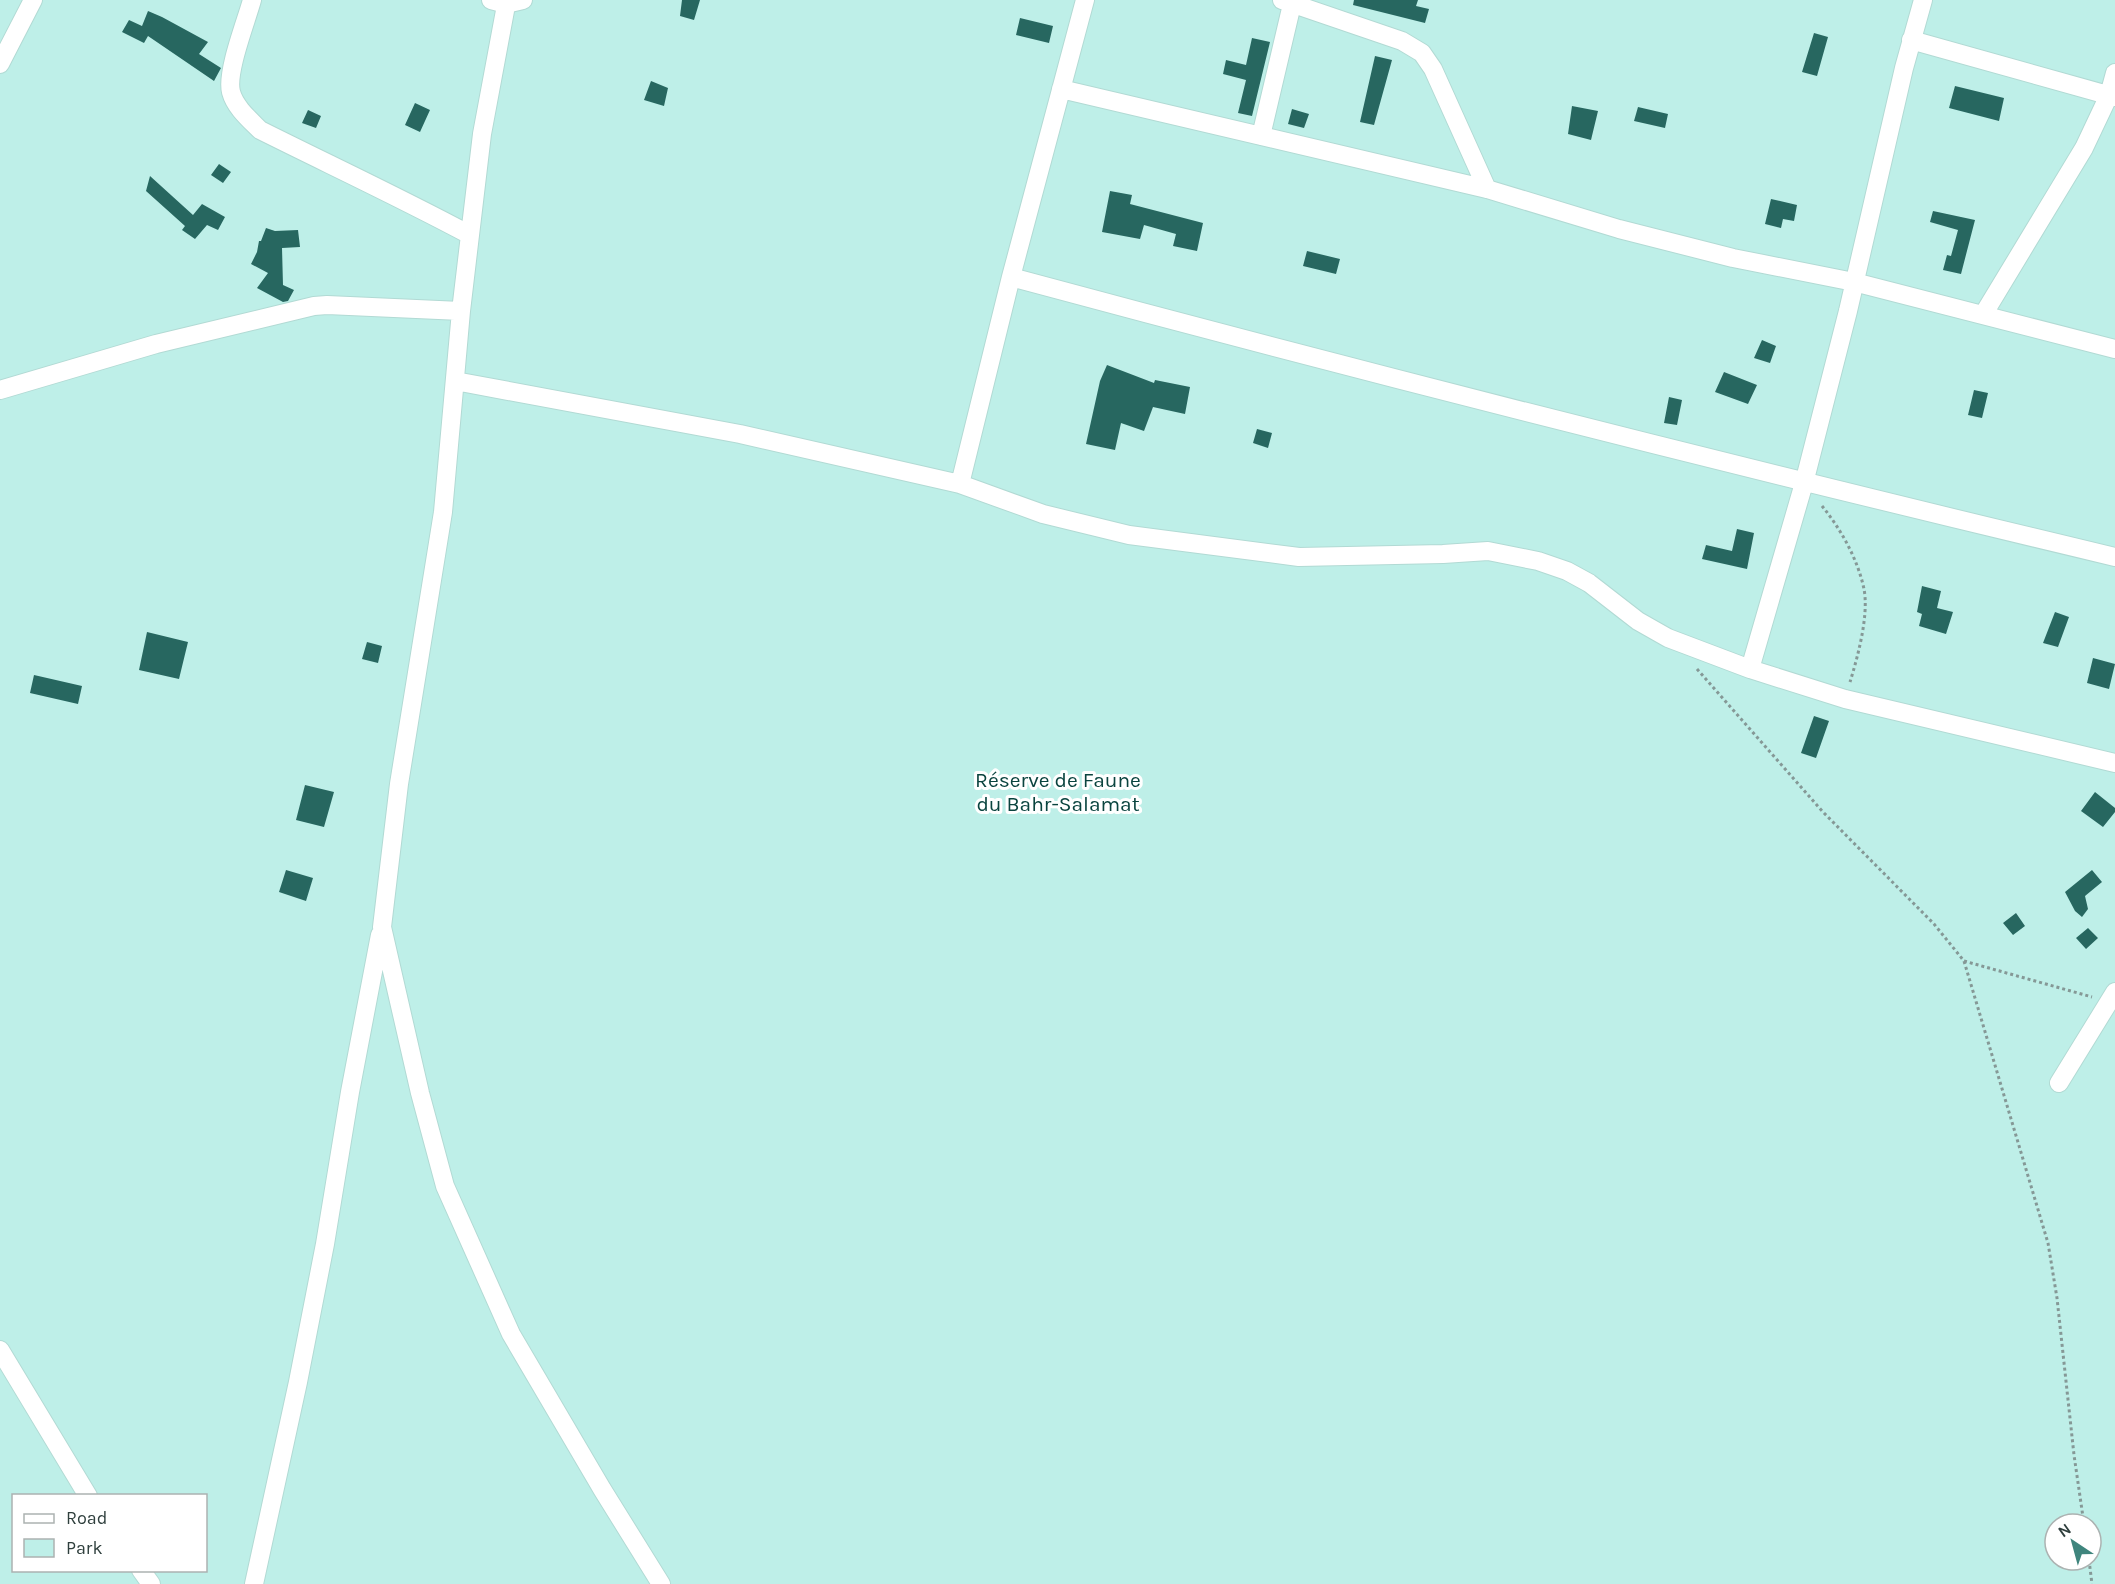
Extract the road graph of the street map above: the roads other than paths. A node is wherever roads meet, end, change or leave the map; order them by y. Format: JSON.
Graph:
{"nodes":[{"id":1,"x":33,"y":0,"type":"edge"},
{"id":2,"x":252,"y":0,"type":"edge"},
{"id":3,"x":1085,"y":0,"type":"edge"},
{"id":4,"x":507,"y":1,"type":"edge"},
{"id":5,"x":1289,"y":1,"type":"edge"},
{"id":6,"x":1919,"y":2,"type":"edge"},
{"id":7,"x":1911,"y":40,"type":"junction"},
{"id":8,"x":0,"y":63,"type":"edge"},
{"id":9,"x":2115,"y":74,"type":"edge"},
{"id":10,"x":1061,"y":89,"type":"junction"},
{"id":11,"x":2112,"y":96,"type":"edge"},
{"id":12,"x":1261,"y":136,"type":"junction"},
{"id":13,"x":1487,"y":189,"type":"junction"},
{"id":14,"x":470,"y":235,"type":"junction"},
{"id":15,"x":1011,"y":277,"type":"junction"},
{"id":16,"x":1854,"y":282,"type":"junction"},
{"id":17,"x":461,"y":311,"type":"junction"},
{"id":18,"x":1983,"y":315,"type":"junction"},
{"id":19,"x":2115,"y":349,"type":"edge"},
{"id":20,"x":454,"y":381,"type":"junction"},
{"id":21,"x":0,"y":390,"type":"edge"},
{"id":22,"x":1804,"y":483,"type":"junction"},
{"id":23,"x":960,"y":484,"type":"junction"},
{"id":24,"x":2115,"y":557,"type":"edge"},
{"id":25,"x":1750,"y":669,"type":"junction"},
{"id":26,"x":2115,"y":763,"type":"edge"},
{"id":27,"x":382,"y":927,"type":"junction"},
{"id":28,"x":2112,"y":997,"type":"edge"},
{"id":29,"x":2059,"y":1083,"type":"dead end"},
{"id":30,"x":0,"y":1350,"type":"edge"},
{"id":31,"x":87,"y":1494,"type":"edge"},
{"id":32,"x":254,"y":1584,"type":"edge"},
{"id":33,"x":661,"y":1584,"type":"edge"}],
"edges":[{"from":1,"to":8,"type":"street"},
{"from":2,"to":14,"type":"street"},
{"from":3,"to":10,"type":"street"},
{"from":4,"to":14,"type":"street"},
{"from":5,"to":12,"type":"street"},
{"from":5,"to":13,"type":"street"},
{"from":6,"to":7,"type":"street"},
{"from":7,"to":11,"type":"street"},
{"from":7,"to":16,"type":"street"},
{"from":9,"to":11,"type":"street"},
{"from":10,"to":12,"type":"street"},
{"from":10,"to":15,"type":"street"},
{"from":11,"to":18,"type":"street"},
{"from":12,"to":13,"type":"street"},
{"from":13,"to":16,"type":"street"},
{"from":14,"to":17,"type":"street"},
{"from":15,"to":22,"type":"street"},
{"from":15,"to":23,"type":"street"},
{"from":16,"to":18,"type":"street"},
{"from":16,"to":22,"type":"street"},
{"from":17,"to":20,"type":"street"},
{"from":17,"to":21,"type":"street"},
{"from":18,"to":19,"type":"street"},
{"from":20,"to":23,"type":"street"},
{"from":20,"to":27,"type":"street"},
{"from":22,"to":24,"type":"street"},
{"from":22,"to":25,"type":"street"},
{"from":23,"to":25,"type":"street"},
{"from":25,"to":26,"type":"street"},
{"from":27,"to":32,"type":"street"},
{"from":27,"to":33,"type":"street"},
{"from":28,"to":29,"type":"street"},
{"from":30,"to":31,"type":"street"}]}
